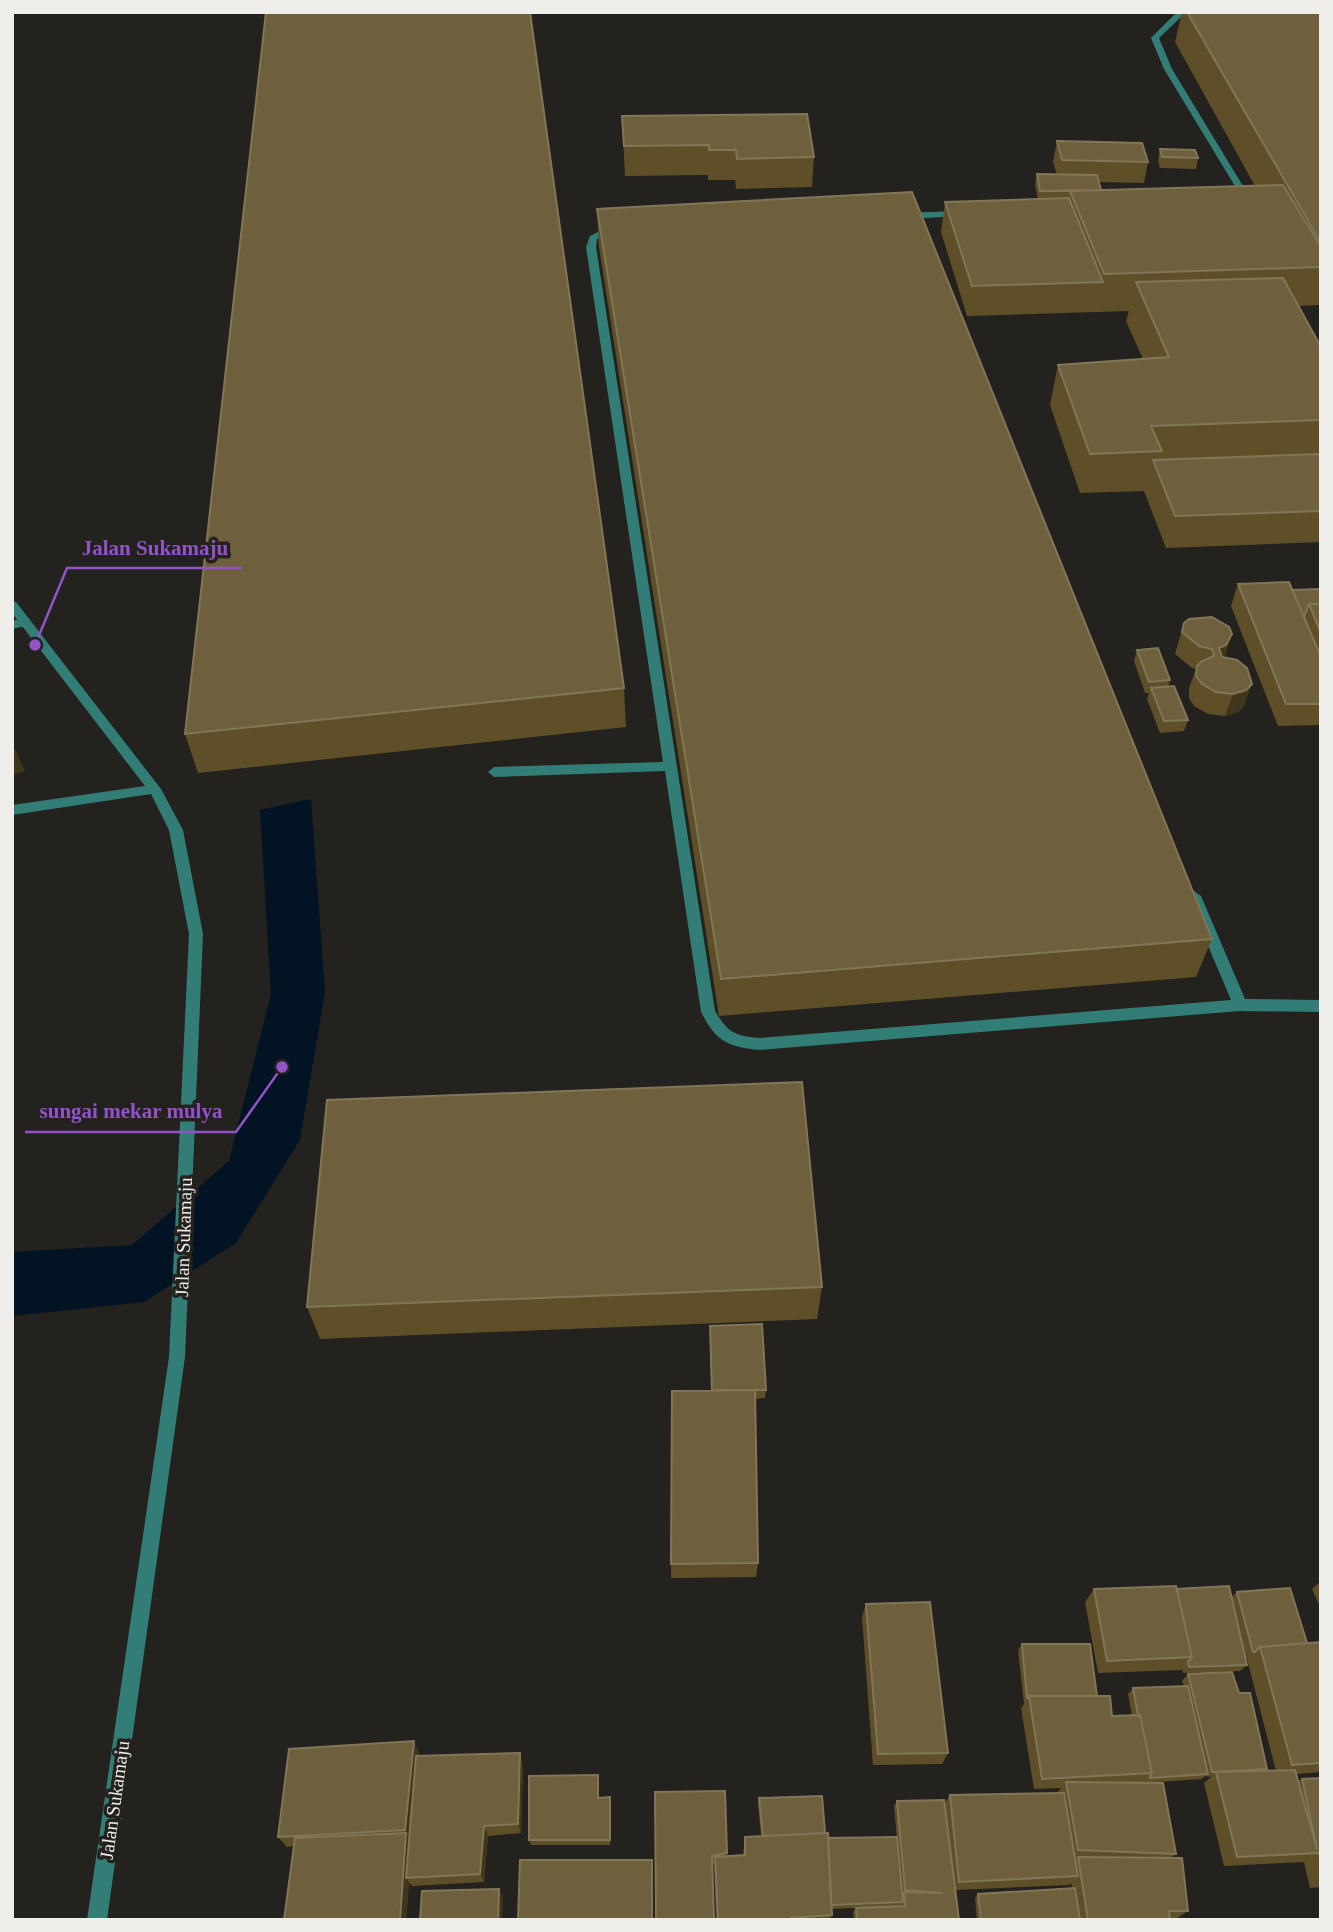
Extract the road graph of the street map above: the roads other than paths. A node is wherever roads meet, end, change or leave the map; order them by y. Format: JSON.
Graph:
{"nodes":[{"id":1,"x":1205,"y":15,"type":"edge"},
{"id":2,"x":1238,"y":206,"type":"edge"},
{"id":3,"x":971,"y":214,"type":"edge"},
{"id":4,"x":921,"y":216,"type":"junction"},
{"id":5,"x":893,"y":217,"type":"edge"},
{"id":6,"x":633,"y":224,"type":"edge"},
{"id":7,"x":926,"y":229,"type":"edge"},
{"id":8,"x":12,"y":605,"type":"edge"},
{"id":9,"x":19,"y":623,"type":"edge"},
{"id":10,"x":670,"y":766,"type":"junction"},
{"id":11,"x":494,"y":772,"type":"dead end"},
{"id":12,"x":155,"y":789,"type":"junction"},
{"id":13,"x":12,"y":810,"type":"edge"},
{"id":14,"x":1187,"y":880,"type":"edge"},
{"id":15,"x":1240,"y":1005,"type":"junction"},
{"id":16,"x":1321,"y":1006,"type":"edge"},
{"id":17,"x":97,"y":1920,"type":"edge"}],
"edges":[{"from":1,"to":2,"type":"street"},
{"from":3,"to":4,"type":"street"},
{"from":4,"to":5,"type":"street"},
{"from":4,"to":7,"type":"street"},
{"from":6,"to":10,"type":"street"},
{"from":8,"to":9,"type":"street","name":"Jalan Sukamaju"},
{"from":9,"to":12,"type":"street","name":"Jalan Sukamaju"},
{"from":10,"to":11,"type":"street"},
{"from":10,"to":15,"type":"street"},
{"from":12,"to":13,"type":"street"},
{"from":12,"to":17,"type":"street","name":"Jalan Sukamaju"},
{"from":14,"to":15,"type":"street"},
{"from":15,"to":16,"type":"street"}]}
